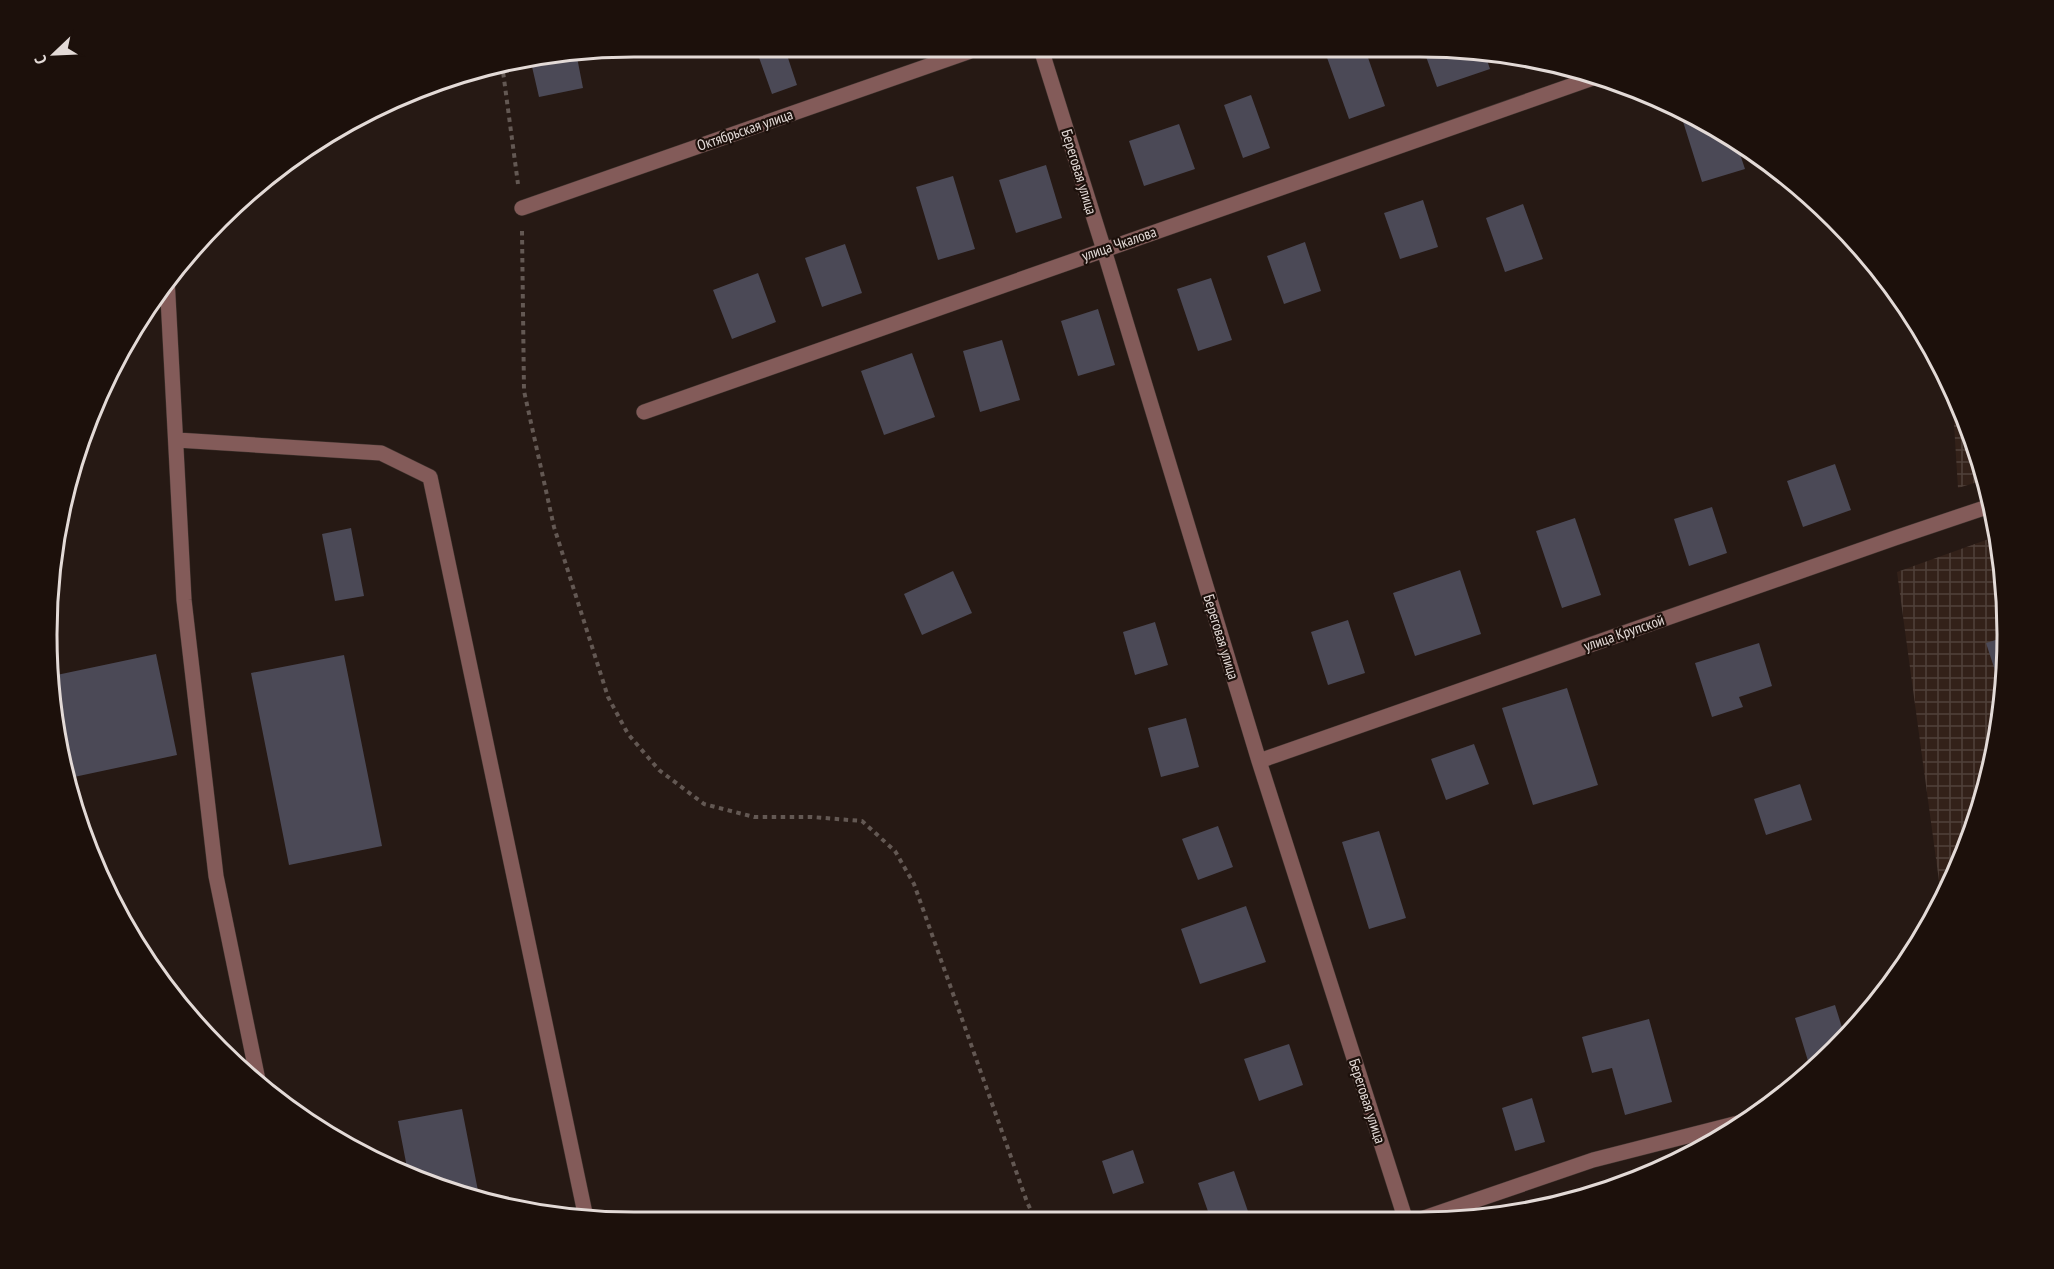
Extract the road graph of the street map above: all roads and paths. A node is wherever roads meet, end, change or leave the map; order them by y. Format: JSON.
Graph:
{"nodes":[{"id":1,"x":954,"y":57,"type":"edge"},
{"id":2,"x":1044,"y":57,"type":"edge"},
{"id":3,"x":503,"y":73,"type":"edge"},
{"id":4,"x":1583,"y":81,"type":"edge"},
{"id":5,"x":522,"y":208,"type":"junction"},
{"id":6,"x":1104,"y":249,"type":"junction"},
{"id":7,"x":168,"y":294,"type":"edge"},
{"id":8,"x":644,"y":412,"type":"dead end"},
{"id":9,"x":177,"y":440,"type":"junction"},
{"id":10,"x":1983,"y":508,"type":"edge"},
{"id":11,"x":1259,"y":761,"type":"junction"},
{"id":12,"x":256,"y":1071,"type":"edge"},
{"id":13,"x":1722,"y":1126,"type":"edge"},
{"id":14,"x":584,"y":1210,"type":"edge"},
{"id":15,"x":1443,"y":1211,"type":"edge"},
{"id":16,"x":1031,"y":1212,"type":"edge"},
{"id":17,"x":1403,"y":1212,"type":"edge"}],
"edges":[{"from":1,"to":5,"type":"street","name":"Октябрьская улица"},
{"from":2,"to":6,"type":"street","name":"Береговая улица"},
{"from":3,"to":5,"type":"path"},
{"from":4,"to":6,"type":"street","name":"улица Чкалова"},
{"from":5,"to":16,"type":"path"},
{"from":6,"to":8,"type":"street","name":"улица Чкалова"},
{"from":6,"to":11,"type":"street","name":"Береговая улица"},
{"from":7,"to":9,"type":"street"},
{"from":9,"to":12,"type":"street"},
{"from":9,"to":14,"type":"street"},
{"from":10,"to":11,"type":"street","name":"улица Крупской"},
{"from":11,"to":17,"type":"street","name":"Береговая улица"},
{"from":13,"to":15,"type":"street"}]}
